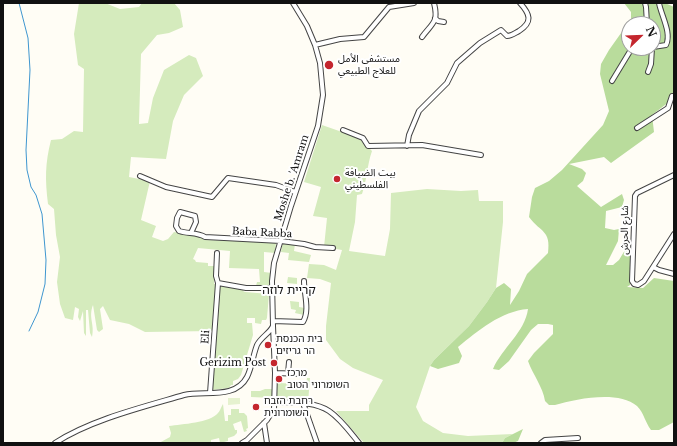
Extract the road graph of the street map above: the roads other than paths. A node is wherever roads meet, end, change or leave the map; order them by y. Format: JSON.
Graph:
{"nodes":[{"id":1,"x":293,"y":3,"type":"edge"},
{"id":2,"x":414,"y":3,"type":"edge"},
{"id":3,"x":434,"y":3,"type":"edge"},
{"id":4,"x":520,"y":3,"type":"edge"},
{"id":5,"x":645,"y":3,"type":"edge"},
{"id":6,"x":659,"y":3,"type":"edge"},
{"id":7,"x":647,"y":16,"type":"edge"},
{"id":8,"x":435,"y":18,"type":"junction"},
{"id":9,"x":444,"y":22,"type":"dead end"},
{"id":10,"x":422,"y":37,"type":"dead end"},
{"id":11,"x":315,"y":45,"type":"junction"},
{"id":12,"x":661,"y":46,"type":"edge"},
{"id":13,"x":627,"y":56,"type":"edge"},
{"id":14,"x":652,"y":56,"type":"edge"},
{"id":15,"x":648,"y":72,"type":"dead end"},
{"id":16,"x":612,"y":81,"type":"dead end"},
{"id":17,"x":674,"y":96,"type":"edge"},
{"id":18,"x":637,"y":128,"type":"dead end"},
{"id":19,"x":343,"y":130,"type":"dead end"},
{"id":20,"x":407,"y":146,"type":"junction"},
{"id":21,"x":481,"y":156,"type":"dead end"},
{"id":22,"x":674,"y":175,"type":"edge"},
{"id":23,"x":140,"y":176,"type":"dead end"},
{"id":24,"x":295,"y":192,"type":"junction"},
{"id":25,"x":191,"y":233,"type":"junction"},
{"id":26,"x":674,"y":234,"type":"edge"},
{"id":27,"x":281,"y":241,"type":"junction"},
{"id":28,"x":333,"y":248,"type":"dead end"},
{"id":29,"x":217,"y":254,"type":"dead end"},
{"id":30,"x":653,"y":267,"type":"junction"},
{"id":31,"x":674,"y":274,"type":"edge"},
{"id":32,"x":304,"y":281,"type":"dead end"},
{"id":33,"x":218,"y":283,"type":"junction"},
{"id":34,"x":272,"y":288,"type":"junction"},
{"id":35,"x":273,"y":324,"type":"junction"},
{"id":36,"x":289,"y":362,"type":"dead end"},
{"id":37,"x":275,"y":373,"type":"junction"},
{"id":38,"x":288,"y":373,"type":"junction"},
{"id":39,"x":304,"y":374,"type":"dead end"},
{"id":40,"x":210,"y":393,"type":"junction"},
{"id":41,"x":275,"y":402,"type":"junction"},
{"id":42,"x":303,"y":403,"type":"junction"},
{"id":43,"x":264,"y":423,"type":"junction"},
{"id":44,"x":578,"y":438,"type":"dead end"},
{"id":45,"x":55,"y":443,"type":"edge"},
{"id":46,"x":242,"y":443,"type":"edge"},
{"id":47,"x":267,"y":443,"type":"edge"},
{"id":48,"x":317,"y":443,"type":"edge"},
{"id":49,"x":359,"y":443,"type":"edge"},
{"id":50,"x":541,"y":443,"type":"edge"}],
"edges":[{"from":1,"to":11,"type":"street","name":"Moshe b. 'Amram"},
{"from":2,"to":11,"type":"street"},
{"from":3,"to":8,"type":"street"},
{"from":4,"to":20,"type":"street"},
{"from":5,"to":7,"type":"street"},
{"from":6,"to":12,"type":"street"},
{"from":8,"to":9,"type":"street"},
{"from":8,"to":10,"type":"street"},
{"from":11,"to":24,"type":"street","name":"Moshe b. 'Amram"},
{"from":13,"to":16,"type":"street"},
{"from":14,"to":15,"type":"street"},
{"from":17,"to":18,"type":"street"},
{"from":19,"to":20,"type":"street"},
{"from":20,"to":21,"type":"street"},
{"from":22,"to":30,"type":"street","name":"شارع الحرش"},
{"from":23,"to":24,"type":"street"},
{"from":24,"to":27,"type":"street","name":"Moshe b. 'Amram"},
{"from":25,"to":25,"type":"street","name":"Baba Rabba"},
{"from":25,"to":27,"type":"street","name":"Baba Rabba"},
{"from":26,"to":30,"type":"street"},
{"from":27,"to":28,"type":"street","name":"Baba Rabba"},
{"from":27,"to":34,"type":"street","name":"Moshe b. 'Amram"},
{"from":29,"to":33,"type":"street","name":"Eli"},
{"from":30,"to":31,"type":"street"},
{"from":32,"to":35,"type":"street"},
{"from":33,"to":34,"type":"street"},
{"from":33,"to":40,"type":"street","name":"Eli"},
{"from":34,"to":35,"type":"street","name":"Moshe b. 'Amram"},
{"from":35,"to":37,"type":"street","name":"Moshe b. 'Amram"},
{"from":35,"to":40,"type":"street"},
{"from":36,"to":38,"type":"street"},
{"from":37,"to":38,"type":"street"},
{"from":37,"to":41,"type":"street","name":"Moshe b. 'Amram"},
{"from":38,"to":39,"type":"street"},
{"from":40,"to":45,"type":"street"},
{"from":41,"to":42,"type":"street"},
{"from":41,"to":43,"type":"street"},
{"from":42,"to":48,"type":"street"},
{"from":42,"to":49,"type":"street"},
{"from":43,"to":46,"type":"street"},
{"from":43,"to":47,"type":"street"},
{"from":44,"to":50,"type":"street"}]}
